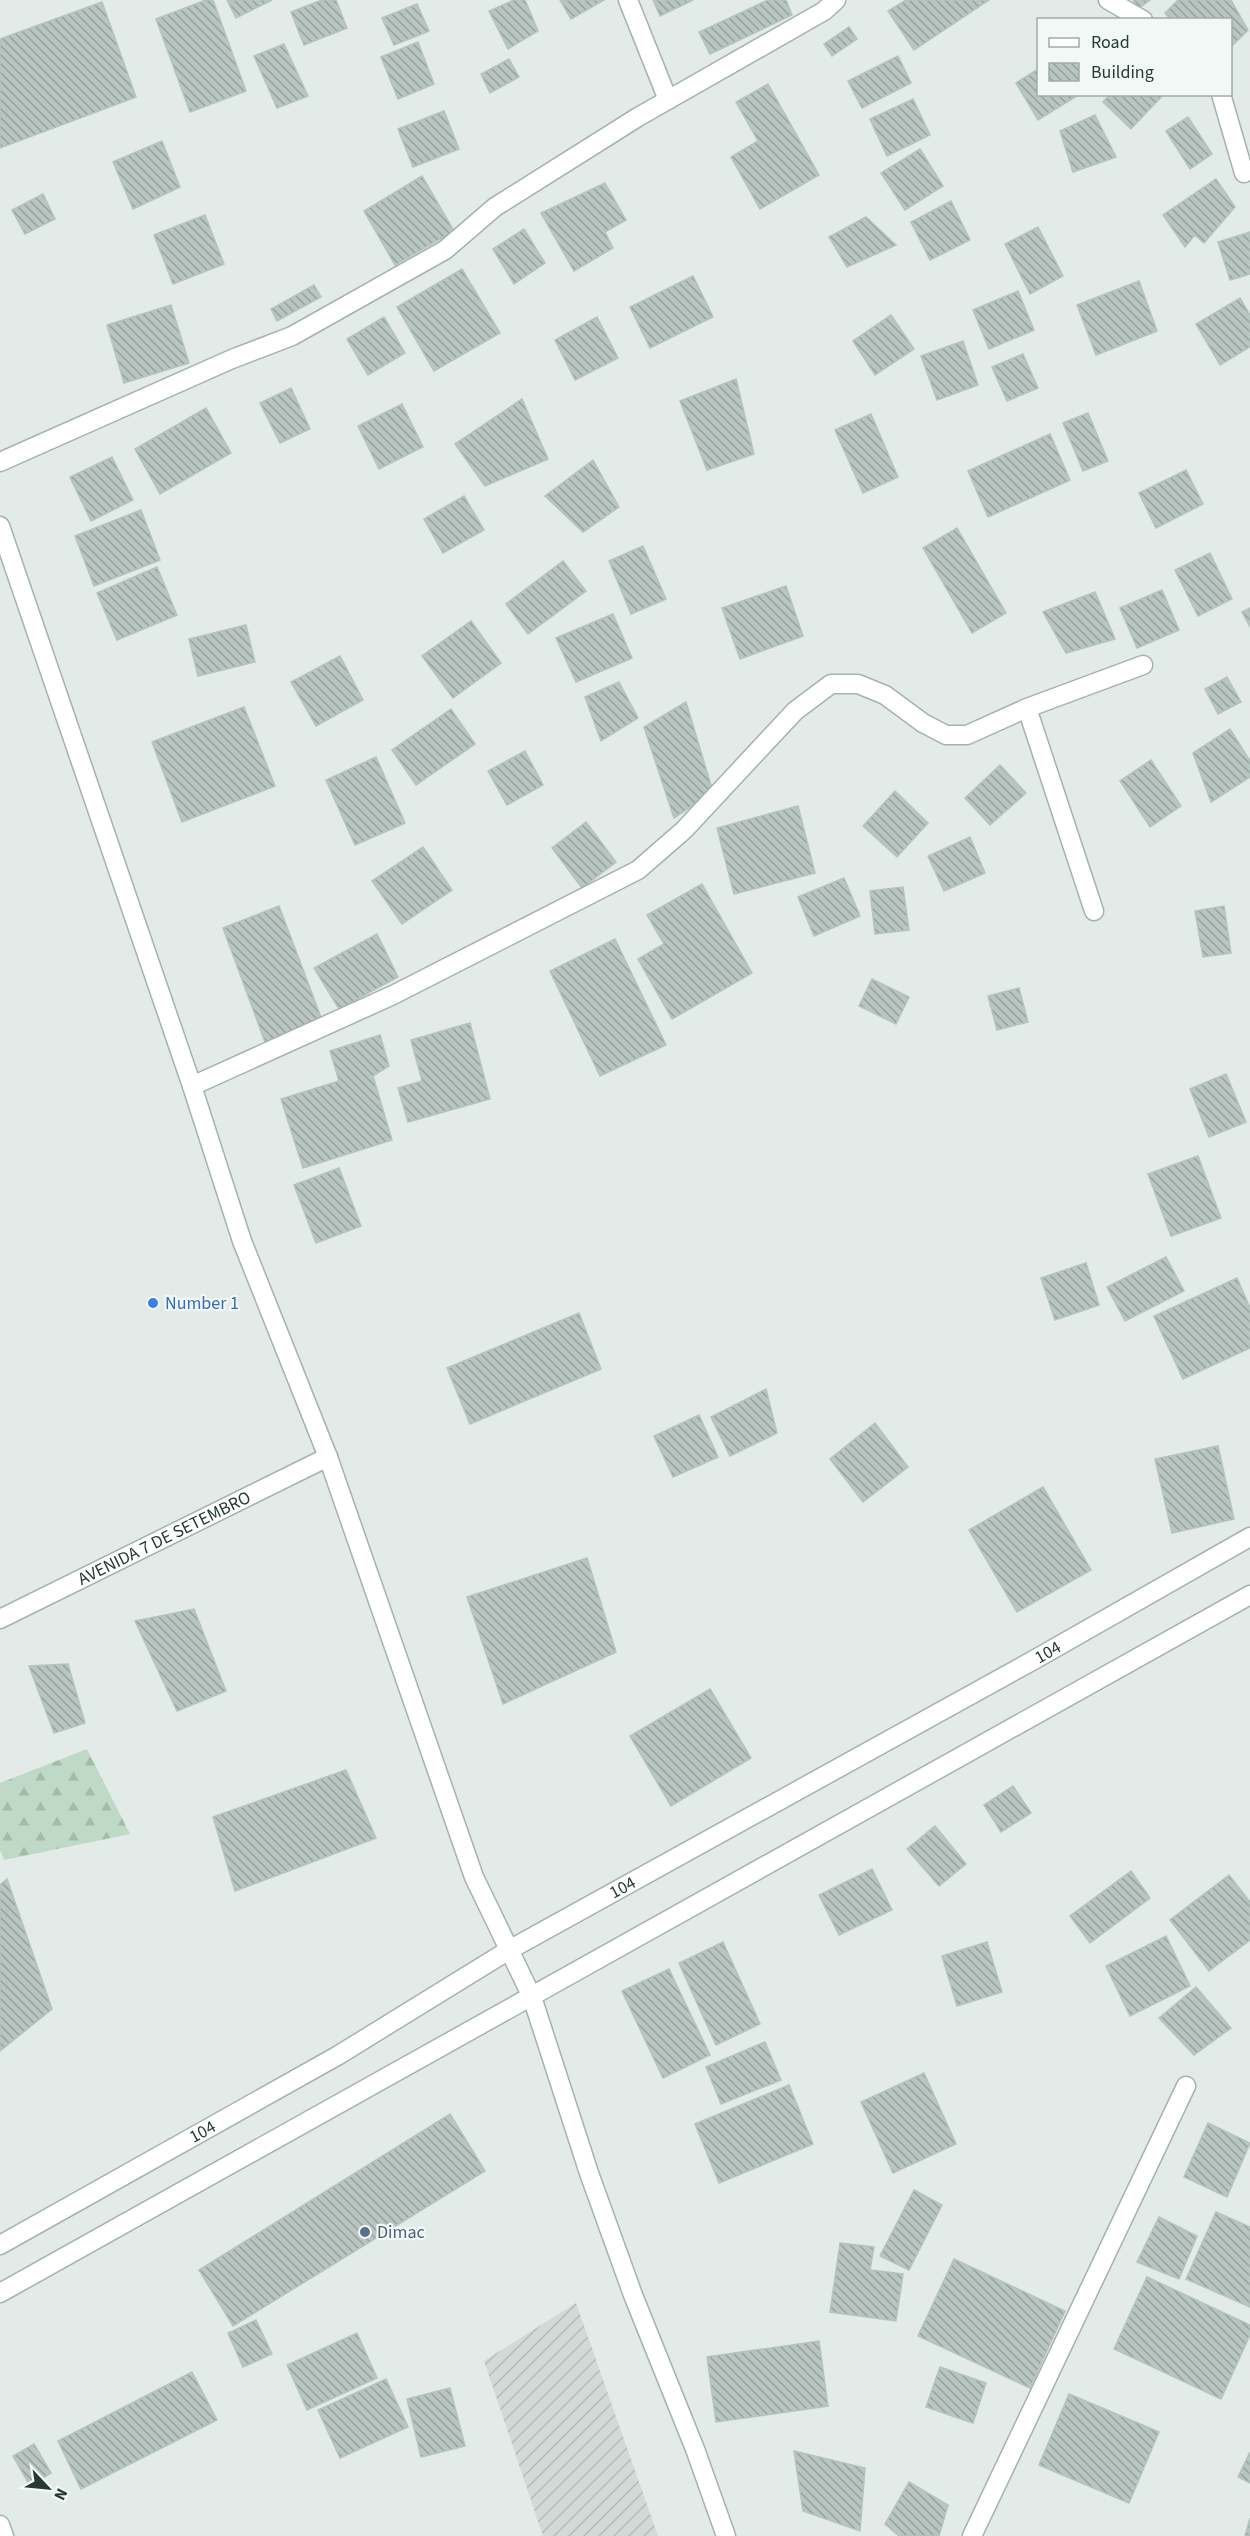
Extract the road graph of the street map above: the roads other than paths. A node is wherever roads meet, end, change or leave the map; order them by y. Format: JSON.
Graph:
{"nodes":[{"id":1,"x":628,"y":0,"type":"edge"},
{"id":2,"x":836,"y":0,"type":"edge"},
{"id":3,"x":1108,"y":0,"type":"edge"},
{"id":4,"x":1140,"y":18,"type":"edge"},
{"id":5,"x":1222,"y":96,"type":"edge"},
{"id":6,"x":668,"y":100,"type":"junction"},
{"id":7,"x":1244,"y":172,"type":"dead end"},
{"id":8,"x":0,"y":462,"type":"edge"},
{"id":9,"x":0,"y":526,"type":"edge"},
{"id":10,"x":1143,"y":665,"type":"dead end"},
{"id":11,"x":1027,"y":708,"type":"junction"},
{"id":12,"x":1095,"y":911,"type":"dead end"},
{"id":13,"x":192,"y":1086,"type":"junction"},
{"id":14,"x":328,"y":1457,"type":"junction"},
{"id":15,"x":1250,"y":1537,"type":"edge"},
{"id":16,"x":1250,"y":1595,"type":"edge"},
{"id":17,"x":0,"y":1619,"type":"edge"},
{"id":18,"x":509,"y":1950,"type":"junction"},
{"id":19,"x":532,"y":1996,"type":"junction"},
{"id":20,"x":1186,"y":2086,"type":"dead end"},
{"id":21,"x":0,"y":2245,"type":"edge"},
{"id":22,"x":0,"y":2293,"type":"edge"},
{"id":23,"x":0,"y":2525,"type":"edge"},
{"id":24,"x":4,"y":2536,"type":"edge"},
{"id":25,"x":726,"y":2536,"type":"edge"},
{"id":26,"x":972,"y":2536,"type":"edge"}],
"edges":[{"from":1,"to":6,"type":"street"},
{"from":2,"to":6,"type":"street"},
{"from":3,"to":4,"type":"street"},
{"from":5,"to":7,"type":"street"},
{"from":6,"to":8,"type":"street"},
{"from":9,"to":13,"type":"street"},
{"from":10,"to":11,"type":"street"},
{"from":11,"to":12,"type":"street"},
{"from":11,"to":13,"type":"street"},
{"from":13,"to":14,"type":"street"},
{"from":14,"to":17,"type":"street","name":"AVENIDA 7 DE SETEMBRO"},
{"from":14,"to":18,"type":"street"},
{"from":15,"to":18,"type":"street","name":"104"},
{"from":16,"to":19,"type":"street"},
{"from":18,"to":19,"type":"street"},
{"from":18,"to":21,"type":"street","name":"104"},
{"from":19,"to":22,"type":"street"},
{"from":19,"to":25,"type":"street"},
{"from":20,"to":26,"type":"street"},
{"from":23,"to":24,"type":"street"}]}
